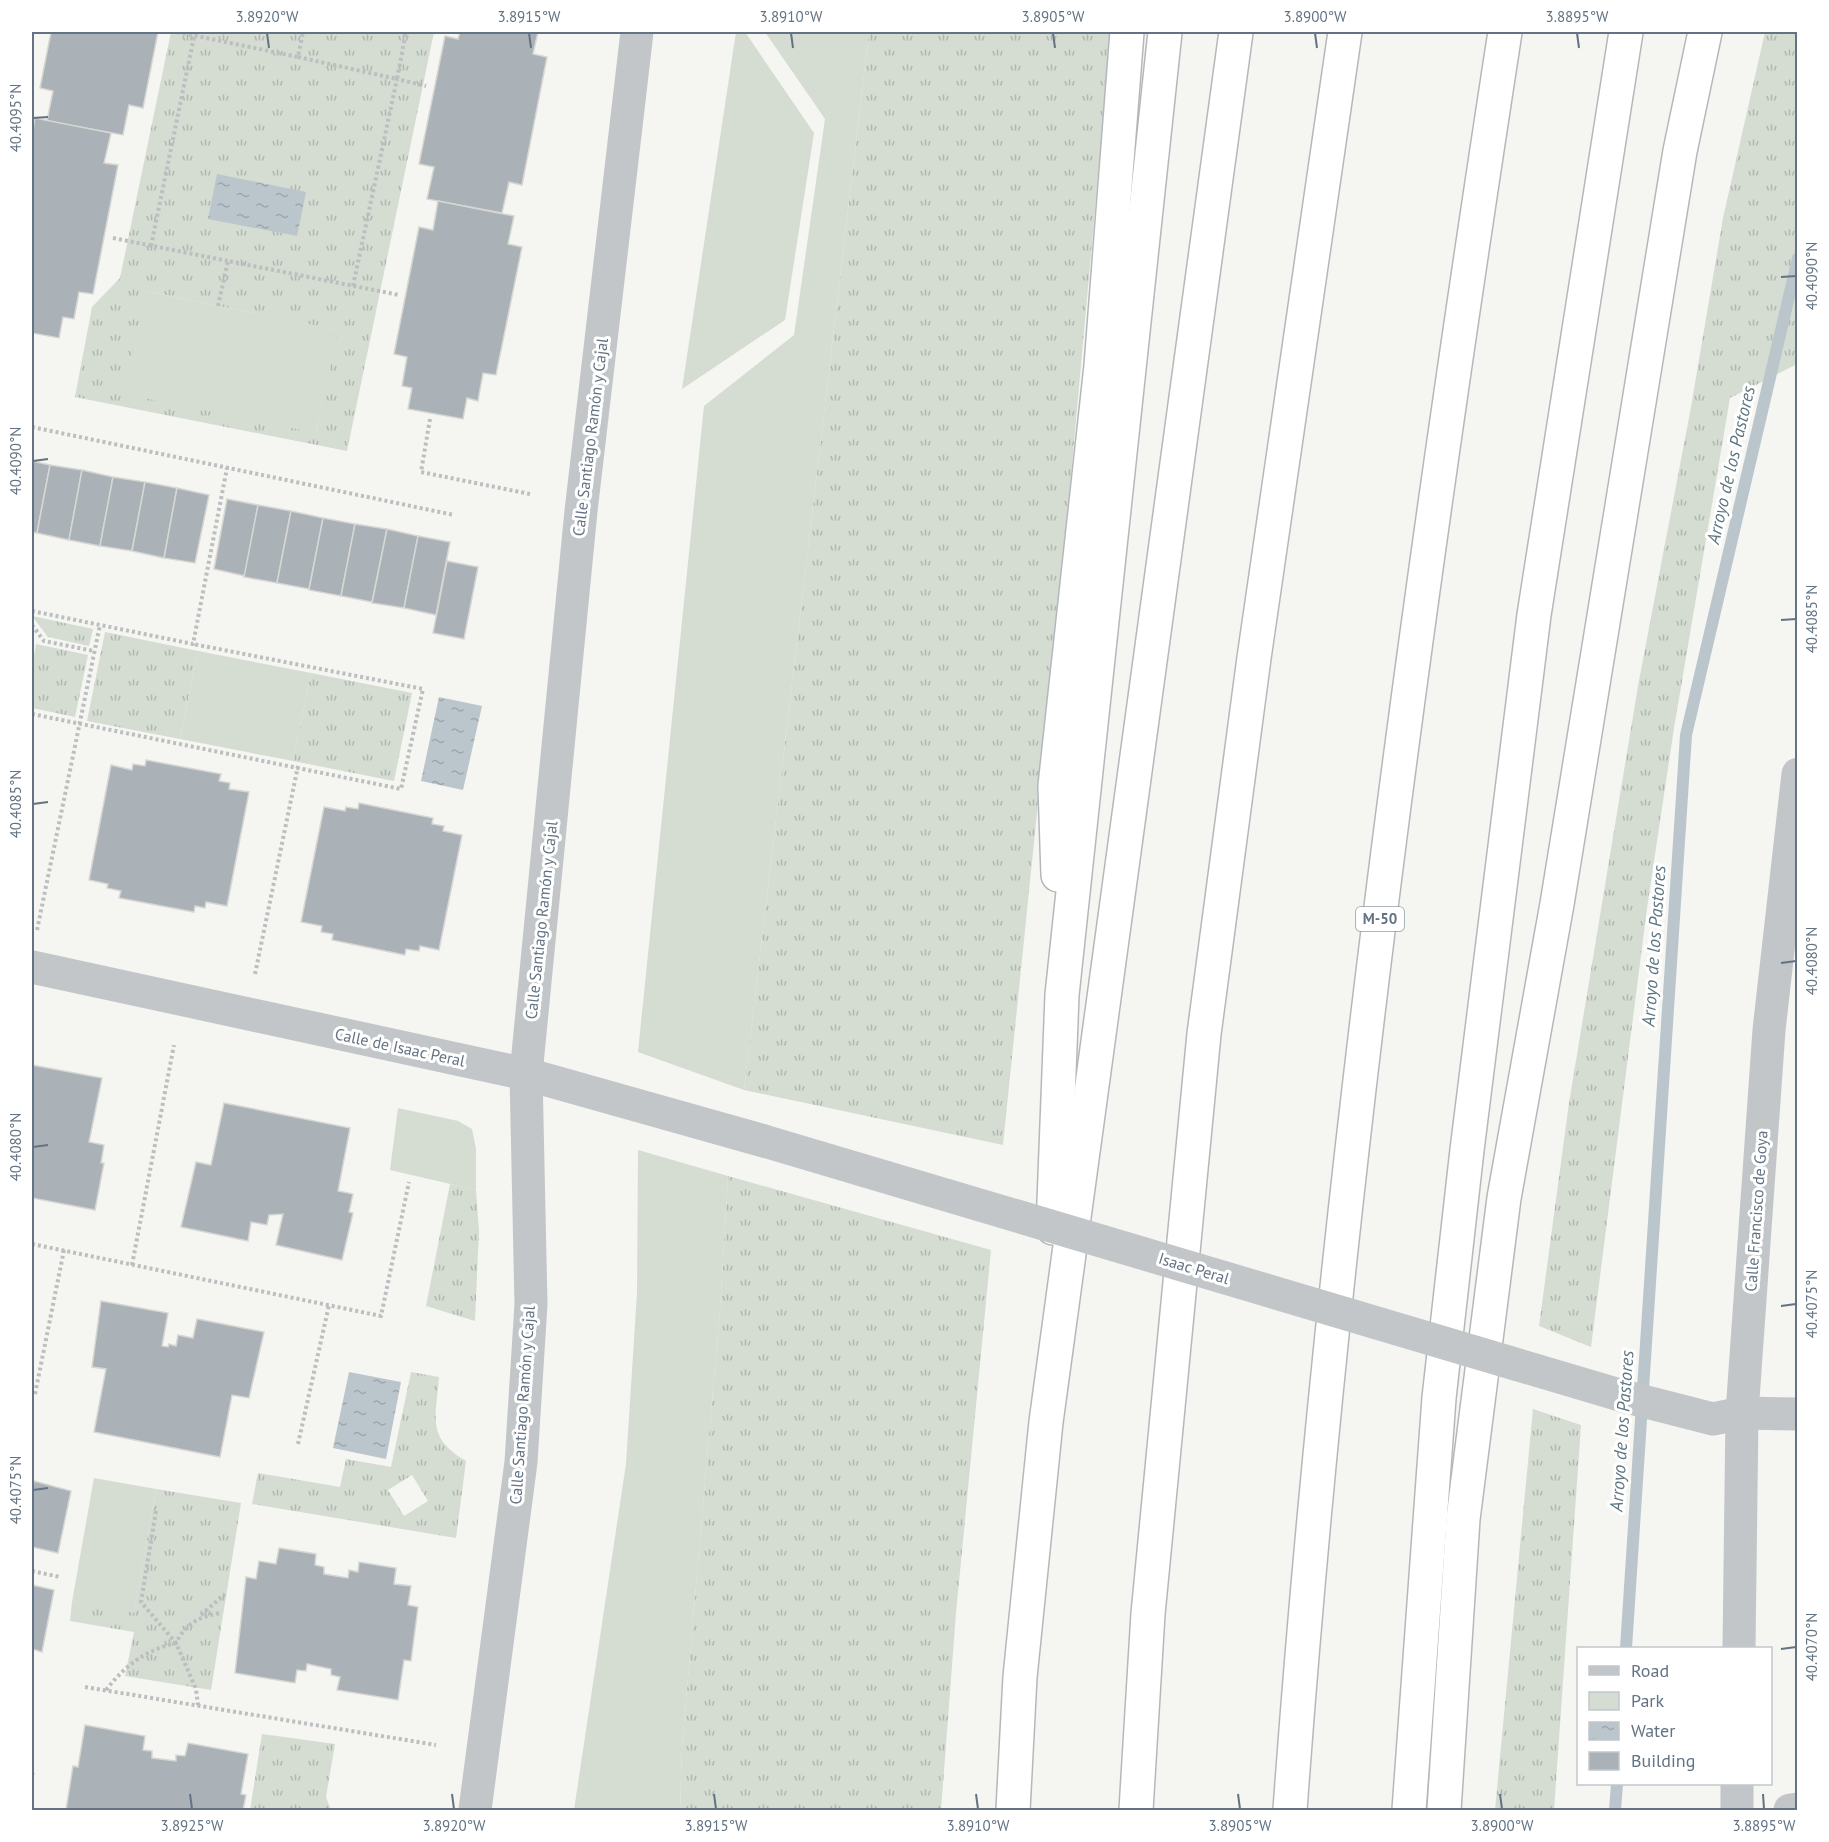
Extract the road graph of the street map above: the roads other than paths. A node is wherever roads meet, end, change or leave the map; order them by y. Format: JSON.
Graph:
{"nodes":[{"id":1,"x":637,"y":32,"type":"edge"},
{"id":2,"x":1127,"y":32,"type":"edge"},
{"id":3,"x":1165,"y":32,"type":"edge"},
{"id":4,"x":1236,"y":32,"type":"edge"},
{"id":5,"x":1345,"y":32,"type":"edge"},
{"id":6,"x":1505,"y":32,"type":"edge"},
{"id":7,"x":1626,"y":32,"type":"edge"},
{"id":8,"x":1705,"y":32,"type":"edge"},
{"id":9,"x":1797,"y":774,"type":"edge"},
{"id":10,"x":32,"y":967,"type":"edge"},
{"id":11,"x":1062,"y":995,"type":"junction"},
{"id":12,"x":1783,"y":1031,"type":"edge"},
{"id":13,"x":526,"y":1074,"type":"junction"},
{"id":14,"x":764,"y":1141,"type":"joint"},
{"id":15,"x":1742,"y":1413,"type":"junction"},
{"id":16,"x":1797,"y":1414,"type":"edge"},
{"id":17,"x":1046,"y":1422,"type":"junction"},
{"id":18,"x":1739,"y":1647,"type":"edge"},
{"id":19,"x":1737,"y":1785,"type":"edge"},
{"id":20,"x":1797,"y":1809,"type":"edge"},
{"id":21,"x":475,"y":1810,"type":"edge"},
{"id":22,"x":1013,"y":1810,"type":"edge"},
{"id":23,"x":1136,"y":1810,"type":"edge"},
{"id":24,"x":1290,"y":1810,"type":"edge"},
{"id":25,"x":1409,"y":1810,"type":"edge"},
{"id":26,"x":1444,"y":1810,"type":"edge"},
{"id":27,"x":1737,"y":1810,"type":"edge"},
{"id":28,"x":1790,"y":1810,"type":"edge"}],
"edges":[{"from":1,"to":13,"type":"street","name":"Calle Santiago Ramón y Cajal"},
{"from":2,"to":11,"type":"highway"},
{"from":3,"to":11,"type":"highway"},
{"from":4,"to":17,"type":"highway"},
{"from":5,"to":23,"type":"highway"},
{"from":6,"to":24,"type":"highway","number":"M-50"},
{"from":7,"to":25,"type":"highway"},
{"from":8,"to":26,"type":"highway"},
{"from":9,"to":12,"type":"street","name":"Calle Francisco de Goya"},
{"from":10,"to":13,"type":"street","name":"Calle de Isaac Peral"},
{"from":11,"to":17,"type":"highway"},
{"from":12,"to":15,"type":"street","name":"Calle Francisco de Goya"},
{"from":13,"to":14,"type":"street","name":"Calle de Isaac Peral"},
{"from":13,"to":21,"type":"street","name":"Calle Santiago Ramón y Cajal"},
{"from":14,"to":15,"type":"street","name":"Isaac Peral","bridge":true},
{"from":15,"to":16,"type":"street","name":"Isaac Peral"},
{"from":15,"to":18,"type":"street","name":"Calle Francisco de Goya"},
{"from":17,"to":22,"type":"highway"},
{"from":19,"to":27,"type":"street"},
{"from":20,"to":28,"type":"street"}]}
